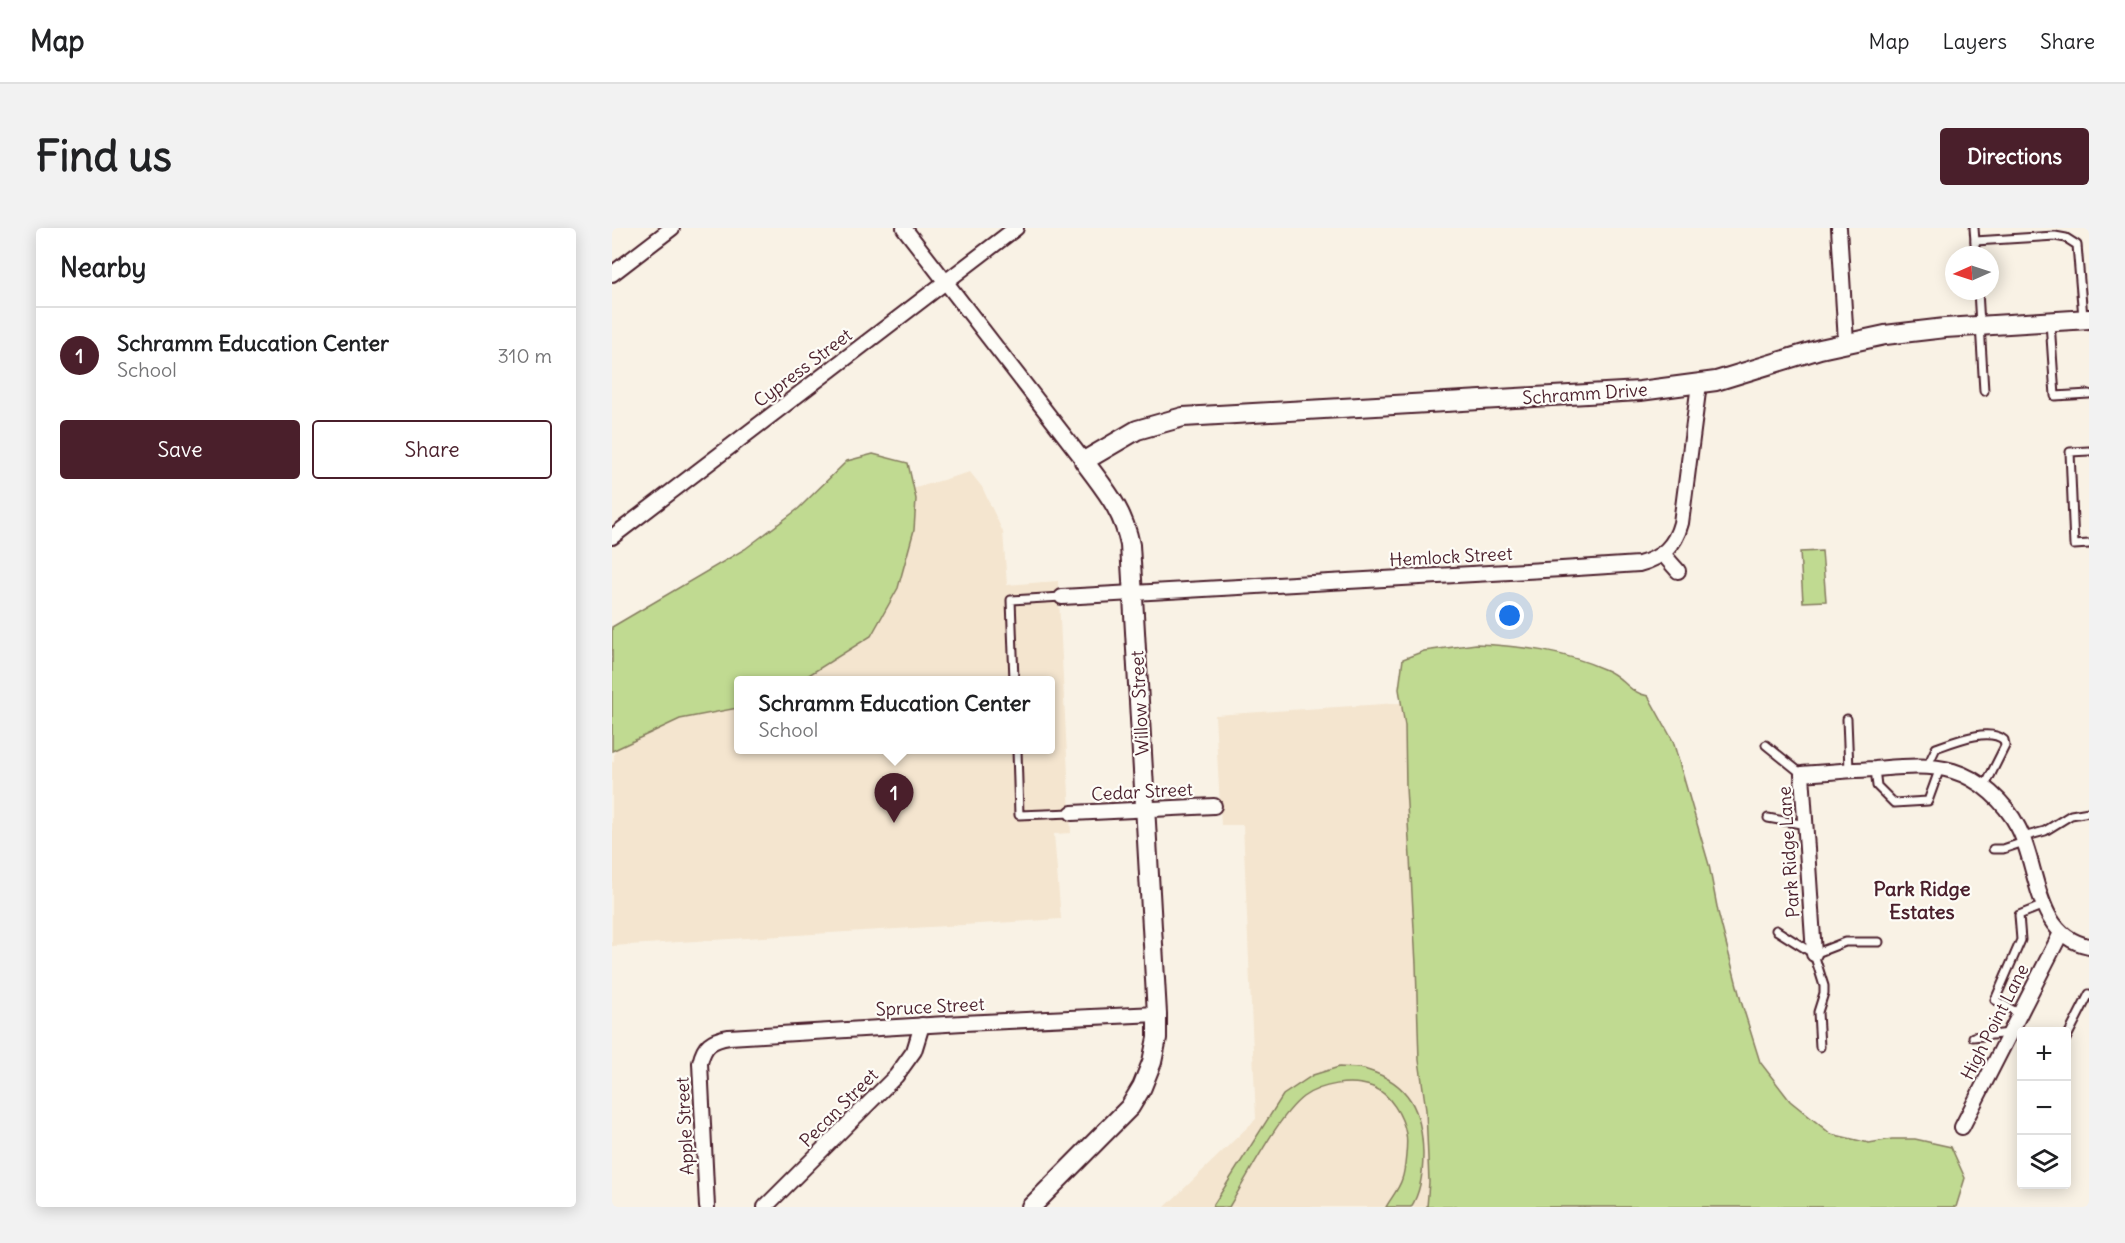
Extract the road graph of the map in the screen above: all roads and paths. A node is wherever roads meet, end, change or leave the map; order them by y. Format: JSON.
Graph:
{"nodes":[{"id":1,"x":672,"y":228,"type":"edge"},
{"id":2,"x":904,"y":228,"type":"edge"},
{"id":3,"x":1016,"y":228,"type":"edge"},
{"id":4,"x":1839,"y":228,"type":"edge"},
{"id":5,"x":1974,"y":228,"type":"edge"},
{"id":6,"x":1975,"y":241,"type":"junction"},
{"id":7,"x":1975,"y":246,"type":"edge"},
{"id":8,"x":2079,"y":269,"type":"junction"},
{"id":9,"x":2089,"y":269,"type":"edge"},
{"id":10,"x":612,"y":274,"type":"edge"},
{"id":11,"x":946,"y":282,"type":"junction"},
{"id":12,"x":1979,"y":300,"type":"edge"},
{"id":13,"x":2086,"y":319,"type":"edge"},
{"id":14,"x":2050,"y":322,"type":"junction"},
{"id":15,"x":1980,"y":326,"type":"junction"},
{"id":16,"x":1846,"y":342,"type":"junction"},
{"id":17,"x":1699,"y":384,"type":"junction"},
{"id":18,"x":1984,"y":391,"type":"dead end"},
{"id":19,"x":2089,"y":394,"type":"edge"},
{"id":20,"x":2089,"y":451,"type":"edge"},
{"id":21,"x":1084,"y":461,"type":"junction"},
{"id":22,"x":612,"y":537,"type":"edge"},
{"id":23,"x":2089,"y":544,"type":"edge"},
{"id":24,"x":1663,"y":554,"type":"junction"},
{"id":25,"x":1678,"y":571,"type":"dead end"},
{"id":26,"x":1133,"y":592,"type":"junction"},
{"id":27,"x":1062,"y":597,"type":"joint"},
{"id":28,"x":1014,"y":676,"type":"edge"},
{"id":29,"x":1847,"y":720,"type":"dead end"},
{"id":30,"x":1766,"y":745,"type":"dead end"},
{"id":31,"x":1017,"y":754,"type":"edge"},
{"id":32,"x":1934,"y":768,"type":"junction"},
{"id":33,"x":1875,"y":769,"type":"junction"},
{"id":34,"x":1849,"y":771,"type":"junction"},
{"id":35,"x":1802,"y":774,"type":"junction"},
{"id":36,"x":1984,"y":788,"type":"junction"},
{"id":37,"x":1214,"y":806,"type":"dead end"},
{"id":38,"x":1147,"y":809,"type":"junction"},
{"id":39,"x":2089,"y":812,"type":"edge"},
{"id":40,"x":1072,"y":813,"type":"joint"},
{"id":41,"x":1768,"y":818,"type":"dead end"},
{"id":42,"x":1806,"y":825,"type":"junction"},
{"id":43,"x":2024,"y":839,"type":"junction"},
{"id":44,"x":1993,"y":849,"type":"dead end"},
{"id":45,"x":2044,"y":905,"type":"junction"},
{"id":46,"x":1776,"y":930,"type":"dead end"},
{"id":47,"x":2061,"y":933,"type":"junction"},
{"id":48,"x":1879,"y":942,"type":"dead end"},
{"id":49,"x":2089,"y":946,"type":"edge"},
{"id":50,"x":1814,"y":954,"type":"junction"},
{"id":51,"x":2089,"y":994,"type":"edge"},
{"id":52,"x":1157,"y":1014,"type":"junction"},
{"id":53,"x":2020,"y":1014,"type":"junction"},
{"id":54,"x":922,"y":1025,"type":"junction"},
{"id":55,"x":2071,"y":1031,"type":"edge"},
{"id":56,"x":2010,"y":1034,"type":"junction"},
{"id":57,"x":1973,"y":1037,"type":"dead end"},
{"id":58,"x":707,"y":1044,"type":"joint"},
{"id":59,"x":1820,"y":1047,"type":"dead end"},
{"id":60,"x":1962,"y":1127,"type":"dead end"},
{"id":61,"x":707,"y":1207,"type":"edge"},
{"id":62,"x":765,"y":1207,"type":"edge"},
{"id":63,"x":1031,"y":1207,"type":"edge"}],
"edges":[{"from":1,"to":10,"type":"street"},
{"from":2,"to":11,"type":"street","name":"Willow Street"},
{"from":3,"to":11,"type":"street","name":"Cypress Street"},
{"from":4,"to":16,"type":"street"},
{"from":5,"to":6,"type":"lane"},
{"from":6,"to":7,"type":"lane"},
{"from":6,"to":8,"type":"lane"},
{"from":8,"to":9,"type":"lane"},
{"from":8,"to":13,"type":"lane"},
{"from":11,"to":21,"type":"street","name":"Willow Street"},
{"from":11,"to":22,"type":"street","name":"Cypress Street"},
{"from":12,"to":15,"type":"lane"},
{"from":13,"to":14,"type":"street","name":"Schramm Drive"},
{"from":14,"to":15,"type":"street","name":"Schramm Drive"},
{"from":14,"to":19,"type":"lane"},
{"from":15,"to":16,"type":"street","name":"Schramm Drive"},
{"from":15,"to":18,"type":"lane"},
{"from":16,"to":17,"type":"street","name":"Schramm Drive"},
{"from":17,"to":21,"type":"street","name":"Schramm Drive"},
{"from":17,"to":24,"type":"street"},
{"from":20,"to":23,"type":"lane"},
{"from":21,"to":26,"type":"street","name":"Willow Street"},
{"from":24,"to":25,"type":"street"},
{"from":24,"to":26,"type":"street","name":"Hemlock Street"},
{"from":26,"to":27,"type":"street","name":"Hemlock Street"},
{"from":26,"to":38,"type":"street","name":"Willow Street"},
{"from":27,"to":28,"type":"lane"},
{"from":29,"to":34,"type":"lane"},
{"from":30,"to":35,"type":"lane"},
{"from":31,"to":40,"type":"lane"},
{"from":32,"to":33,"type":"street","name":"Park Ridge Lane"},
{"from":32,"to":33,"type":"lane"},
{"from":32,"to":36,"type":"street","name":"Park Ridge Lane"},
{"from":32,"to":36,"type":"lane"},
{"from":33,"to":34,"type":"street","name":"Park Ridge Lane"},
{"from":34,"to":35,"type":"street","name":"Park Ridge Lane"},
{"from":35,"to":42,"type":"street","name":"Park Ridge Lane"},
{"from":36,"to":43,"type":"street","name":"Park Ridge Lane"},
{"from":37,"to":38,"type":"street","name":"Cedar Street"},
{"from":38,"to":40,"type":"street","name":"Cedar Street"},
{"from":38,"to":52,"type":"street","name":"Willow Street"},
{"from":39,"to":43,"type":"lane"},
{"from":41,"to":42,"type":"lane"},
{"from":42,"to":50,"type":"street","name":"Park Ridge Lane"},
{"from":43,"to":44,"type":"lane"},
{"from":43,"to":45,"type":"street","name":"Park Ridge Lane"},
{"from":45,"to":47,"type":"street","name":"Park Ridge Lane"},
{"from":45,"to":53,"type":"lane"},
{"from":46,"to":50,"type":"lane"},
{"from":47,"to":49,"type":"street"},
{"from":47,"to":53,"type":"street","name":"High Point Lane"},
{"from":48,"to":50,"type":"lane"},
{"from":50,"to":59,"type":"lane"},
{"from":51,"to":55,"type":"lane"},
{"from":52,"to":54,"type":"street","name":"Spruce Street"},
{"from":52,"to":63,"type":"street","name":"Willow Street"},
{"from":53,"to":56,"type":"street","name":"High Point Lane"},
{"from":54,"to":58,"type":"street","name":"Spruce Street"},
{"from":54,"to":62,"type":"street","name":"Pecan Street"},
{"from":56,"to":57,"type":"lane"},
{"from":56,"to":60,"type":"street","name":"High Point Lane"},
{"from":58,"to":61,"type":"street","name":"Apple Street"}]}
